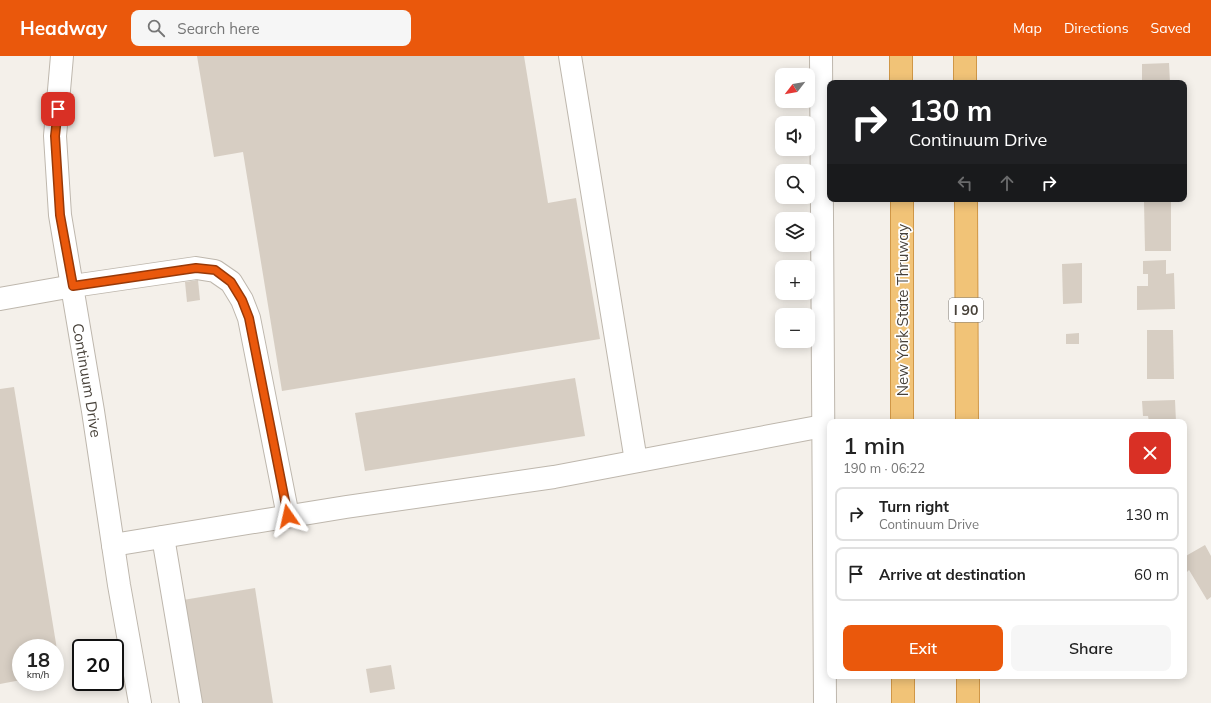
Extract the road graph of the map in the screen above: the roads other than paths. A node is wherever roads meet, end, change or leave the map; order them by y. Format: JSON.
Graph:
{"nodes":[{"id":1,"x":62,"y":56,"type":"edge"},
{"id":2,"x":570,"y":56,"type":"edge"},
{"id":3,"x":821,"y":56,"type":"edge"},
{"id":4,"x":901,"y":56,"type":"edge"},
{"id":5,"x":965,"y":56,"type":"edge"},
{"id":6,"x":901,"y":80,"type":"edge"},
{"id":7,"x":965,"y":80,"type":"edge"},
{"id":8,"x":902,"y":202,"type":"edge"},
{"id":9,"x":966,"y":202,"type":"edge"},
{"id":10,"x":73,"y":286,"type":"junction"},
{"id":11,"x":0,"y":299,"type":"edge"},
{"id":12,"x":902,"y":419,"type":"edge"},
{"id":13,"x":967,"y":419,"type":"edge"},
{"id":14,"x":823,"y":426,"type":"junction"},
{"id":15,"x":636,"y":461,"type":"junction"},
{"id":16,"x":288,"y":516,"type":"junction"},
{"id":17,"x":163,"y":537,"type":"junction"},
{"id":18,"x":113,"y":545,"type":"junction"},
{"id":19,"x":903,"y":679,"type":"edge"},
{"id":20,"x":968,"y":679,"type":"edge"},
{"id":21,"x":140,"y":703,"type":"edge"},
{"id":22,"x":191,"y":703,"type":"edge"},
{"id":23,"x":825,"y":703,"type":"edge"},
{"id":24,"x":903,"y":703,"type":"edge"},
{"id":25,"x":968,"y":703,"type":"edge"}],
"edges":[{"from":1,"to":10,"type":"lane","name":"Continuum Drive"},
{"from":2,"to":15,"type":"lane"},
{"from":3,"to":14,"type":"lane"},
{"from":4,"to":6,"type":"highway"},
{"from":5,"to":7,"type":"highway"},
{"from":8,"to":12,"type":"highway","name":"New York State Thruway"},
{"from":9,"to":13,"type":"highway","number":"I 90"},
{"from":10,"to":11,"type":"lane"},
{"from":10,"to":16,"type":"lane"},
{"from":10,"to":18,"type":"lane","name":"Continuum Drive"},
{"from":14,"to":15,"type":"lane"},
{"from":14,"to":23,"type":"lane"},
{"from":15,"to":16,"type":"lane"},
{"from":16,"to":17,"type":"lane"},
{"from":17,"to":18,"type":"lane"},
{"from":17,"to":22,"type":"lane"},
{"from":18,"to":21,"type":"lane","name":"Continuum Drive"},
{"from":19,"to":24,"type":"highway"},
{"from":20,"to":25,"type":"highway"}]}
